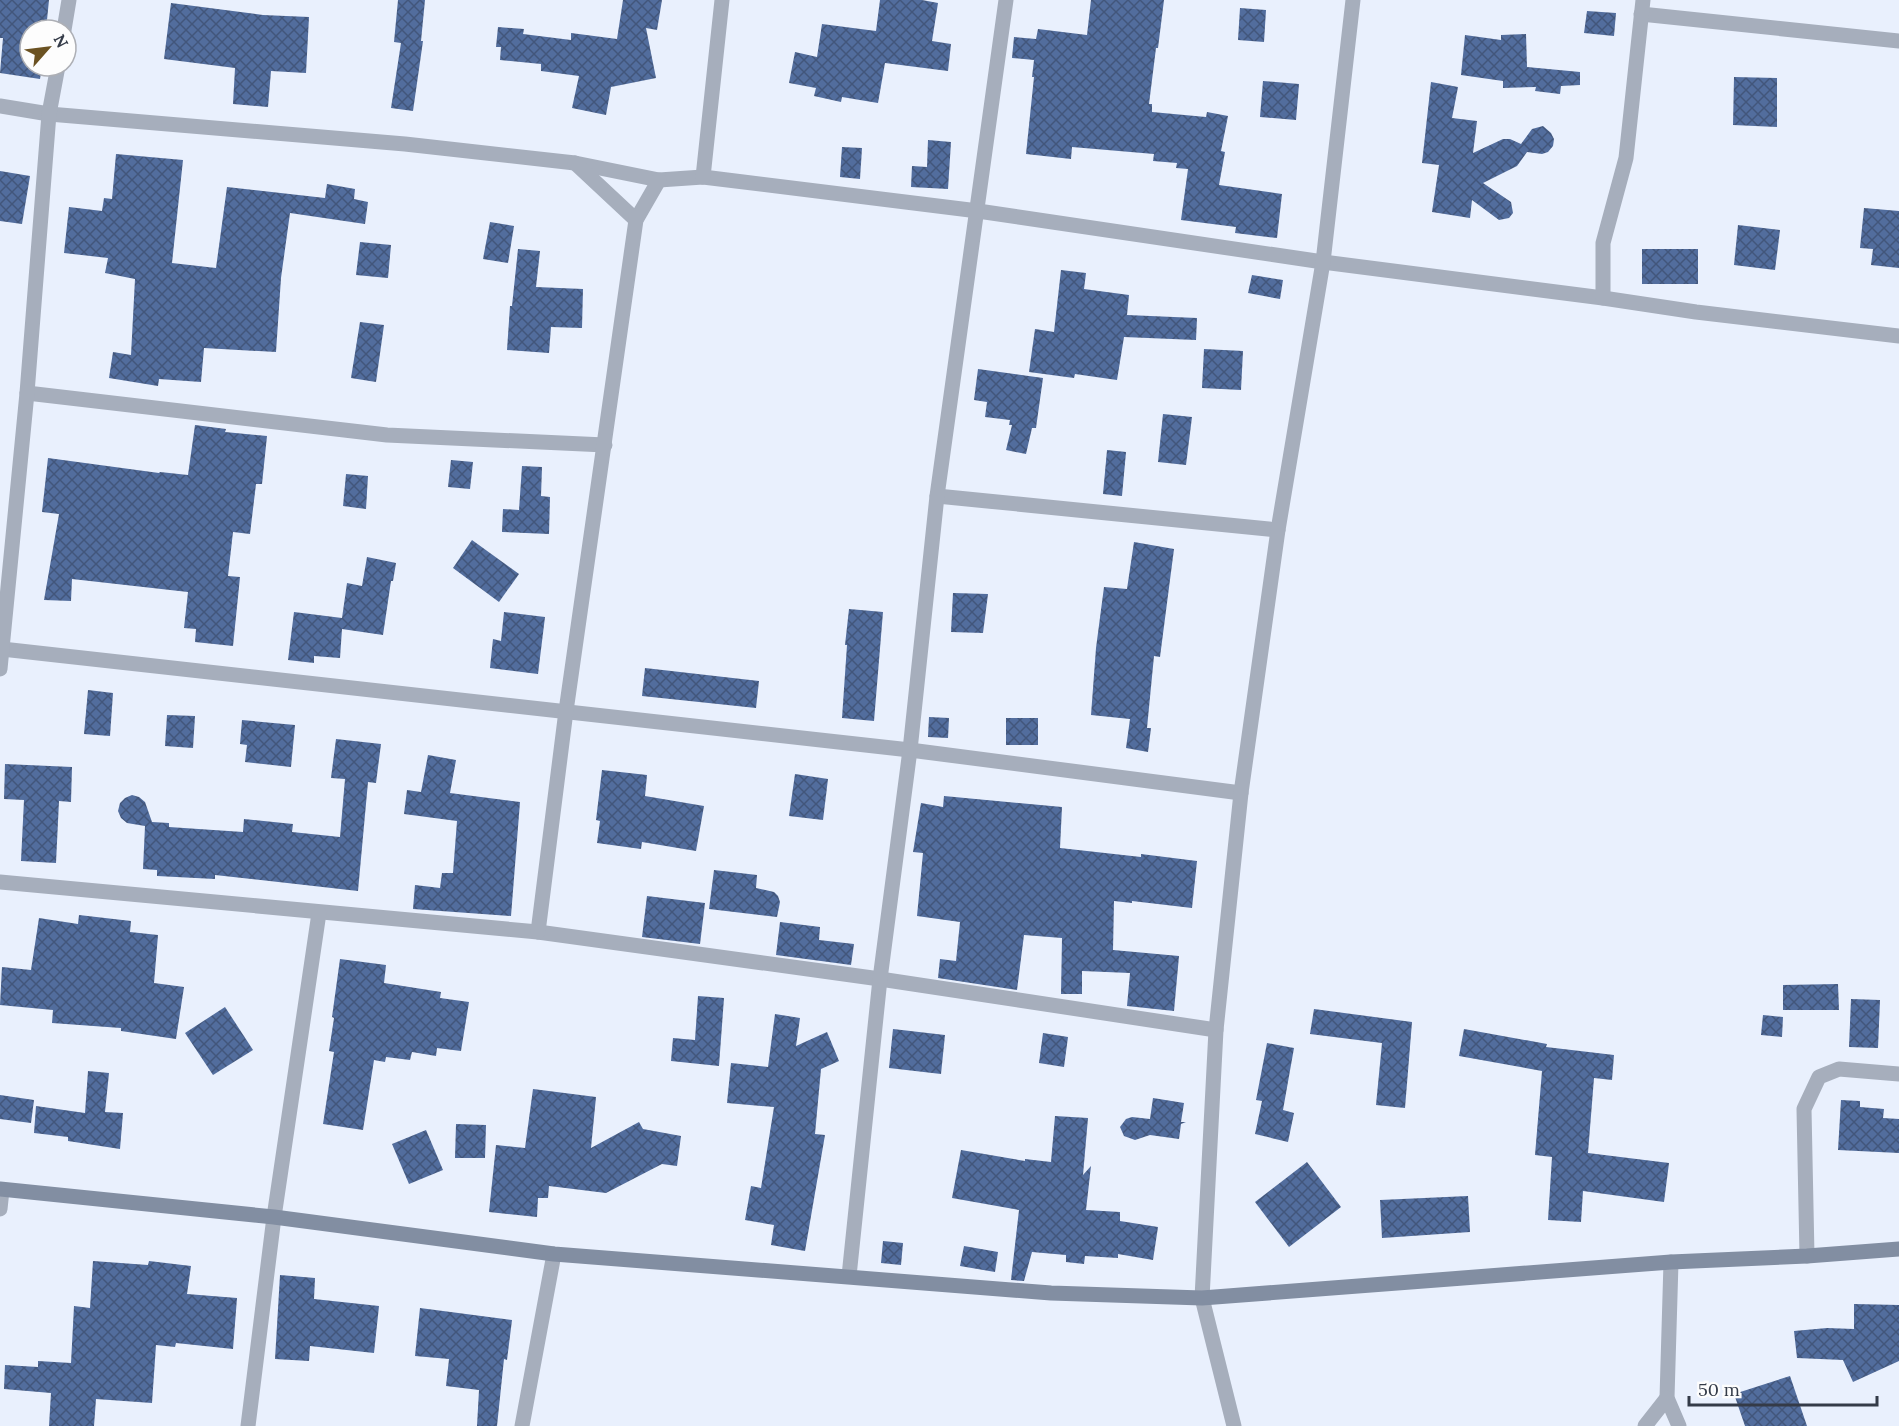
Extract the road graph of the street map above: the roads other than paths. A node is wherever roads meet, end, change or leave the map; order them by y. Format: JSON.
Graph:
{"nodes":[{"id":1,"x":69,"y":0,"type":"edge"},
{"id":2,"x":722,"y":0,"type":"edge"},
{"id":3,"x":1006,"y":0,"type":"edge"},
{"id":4,"x":1353,"y":0,"type":"edge"},
{"id":5,"x":1642,"y":7,"type":"edge"},
{"id":6,"x":66,"y":18,"type":"edge"},
{"id":7,"x":1899,"y":41,"type":"edge"},
{"id":8,"x":55,"y":78,"type":"edge"},
{"id":9,"x":0,"y":106,"type":"edge"},
{"id":10,"x":49,"y":114,"type":"junction"},
{"id":11,"x":575,"y":163,"type":"junction"},
{"id":12,"x":703,"y":177,"type":"junction"},
{"id":13,"x":659,"y":180,"type":"junction"},
{"id":14,"x":978,"y":211,"type":"junction"},
{"id":15,"x":636,"y":220,"type":"junction"},
{"id":16,"x":1323,"y":262,"type":"junction"},
{"id":17,"x":1603,"y":298,"type":"junction"},
{"id":18,"x":1899,"y":336,"type":"edge"},
{"id":19,"x":27,"y":393,"type":"junction"},
{"id":20,"x":605,"y":445,"type":"junction"},
{"id":21,"x":937,"y":496,"type":"junction"},
{"id":22,"x":1278,"y":530,"type":"junction"},
{"id":23,"x":2,"y":649,"type":"junction"},
{"id":24,"x":0,"y":669,"type":"edge"},
{"id":25,"x":566,"y":711,"type":"junction"},
{"id":26,"x":910,"y":750,"type":"junction"},
{"id":27,"x":1241,"y":793,"type":"junction"},
{"id":28,"x":0,"y":882,"type":"edge"},
{"id":29,"x":319,"y":913,"type":"junction"},
{"id":30,"x":538,"y":932,"type":"junction"},
{"id":31,"x":880,"y":979,"type":"junction"},
{"id":32,"x":1216,"y":1030,"type":"junction"},
{"id":33,"x":1899,"y":1074,"type":"edge"},
{"id":34,"x":1,"y":1189,"type":"edge"},
{"id":35,"x":0,"y":1209,"type":"edge"},
{"id":36,"x":274,"y":1218,"type":"junction"},
{"id":37,"x":1899,"y":1249,"type":"edge"},
{"id":38,"x":554,"y":1254,"type":"junction"},
{"id":39,"x":1807,"y":1256,"type":"junction"},
{"id":40,"x":1671,"y":1262,"type":"junction"},
{"id":41,"x":849,"y":1276,"type":"junction"},
{"id":42,"x":1202,"y":1298,"type":"junction"},
{"id":43,"x":1666,"y":1398,"type":"junction"},
{"id":44,"x":248,"y":1426,"type":"edge"},
{"id":45,"x":522,"y":1426,"type":"edge"},
{"id":46,"x":1234,"y":1426,"type":"edge"},
{"id":47,"x":1645,"y":1426,"type":"edge"},
{"id":48,"x":1679,"y":1426,"type":"edge"}],
"edges":[{"from":1,"to":6,"type":"street"},
{"from":2,"to":12,"type":"street"},
{"from":3,"to":14,"type":"street"},
{"from":4,"to":16,"type":"street"},
{"from":5,"to":7,"type":"street"},
{"from":5,"to":17,"type":"street"},
{"from":8,"to":10,"type":"street"},
{"from":9,"to":10,"type":"street"},
{"from":10,"to":11,"type":"street"},
{"from":10,"to":19,"type":"street"},
{"from":11,"to":13,"type":"street"},
{"from":11,"to":15,"type":"street"},
{"from":12,"to":13,"type":"street"},
{"from":12,"to":14,"type":"street"},
{"from":13,"to":15,"type":"street"},
{"from":14,"to":16,"type":"street"},
{"from":14,"to":21,"type":"street"},
{"from":15,"to":20,"type":"street"},
{"from":16,"to":17,"type":"street"},
{"from":16,"to":22,"type":"street"},
{"from":17,"to":18,"type":"street"},
{"from":19,"to":20,"type":"street"},
{"from":19,"to":23,"type":"street"},
{"from":20,"to":25,"type":"street"},
{"from":21,"to":22,"type":"street"},
{"from":21,"to":26,"type":"street"},
{"from":22,"to":27,"type":"street"},
{"from":23,"to":24,"type":"street"},
{"from":23,"to":25,"type":"street"},
{"from":25,"to":26,"type":"street"},
{"from":25,"to":30,"type":"street"},
{"from":26,"to":27,"type":"street"},
{"from":26,"to":31,"type":"street"},
{"from":27,"to":32,"type":"street"},
{"from":28,"to":29,"type":"street"},
{"from":29,"to":30,"type":"street"},
{"from":29,"to":36,"type":"street"},
{"from":30,"to":31,"type":"street"},
{"from":31,"to":32,"type":"street"},
{"from":31,"to":41,"type":"street"},
{"from":32,"to":42,"type":"street"},
{"from":33,"to":39,"type":"street"},
{"from":34,"to":35,"type":"street"},
{"from":34,"to":36,"type":"main road"},
{"from":36,"to":38,"type":"main road"},
{"from":36,"to":44,"type":"street"},
{"from":37,"to":39,"type":"main road"},
{"from":38,"to":41,"type":"main road"},
{"from":38,"to":45,"type":"street"},
{"from":39,"to":40,"type":"main road"},
{"from":40,"to":42,"type":"main road"},
{"from":40,"to":43,"type":"street"},
{"from":41,"to":42,"type":"main road"},
{"from":42,"to":46,"type":"street"},
{"from":43,"to":47,"type":"street"},
{"from":43,"to":48,"type":"street"}]}
